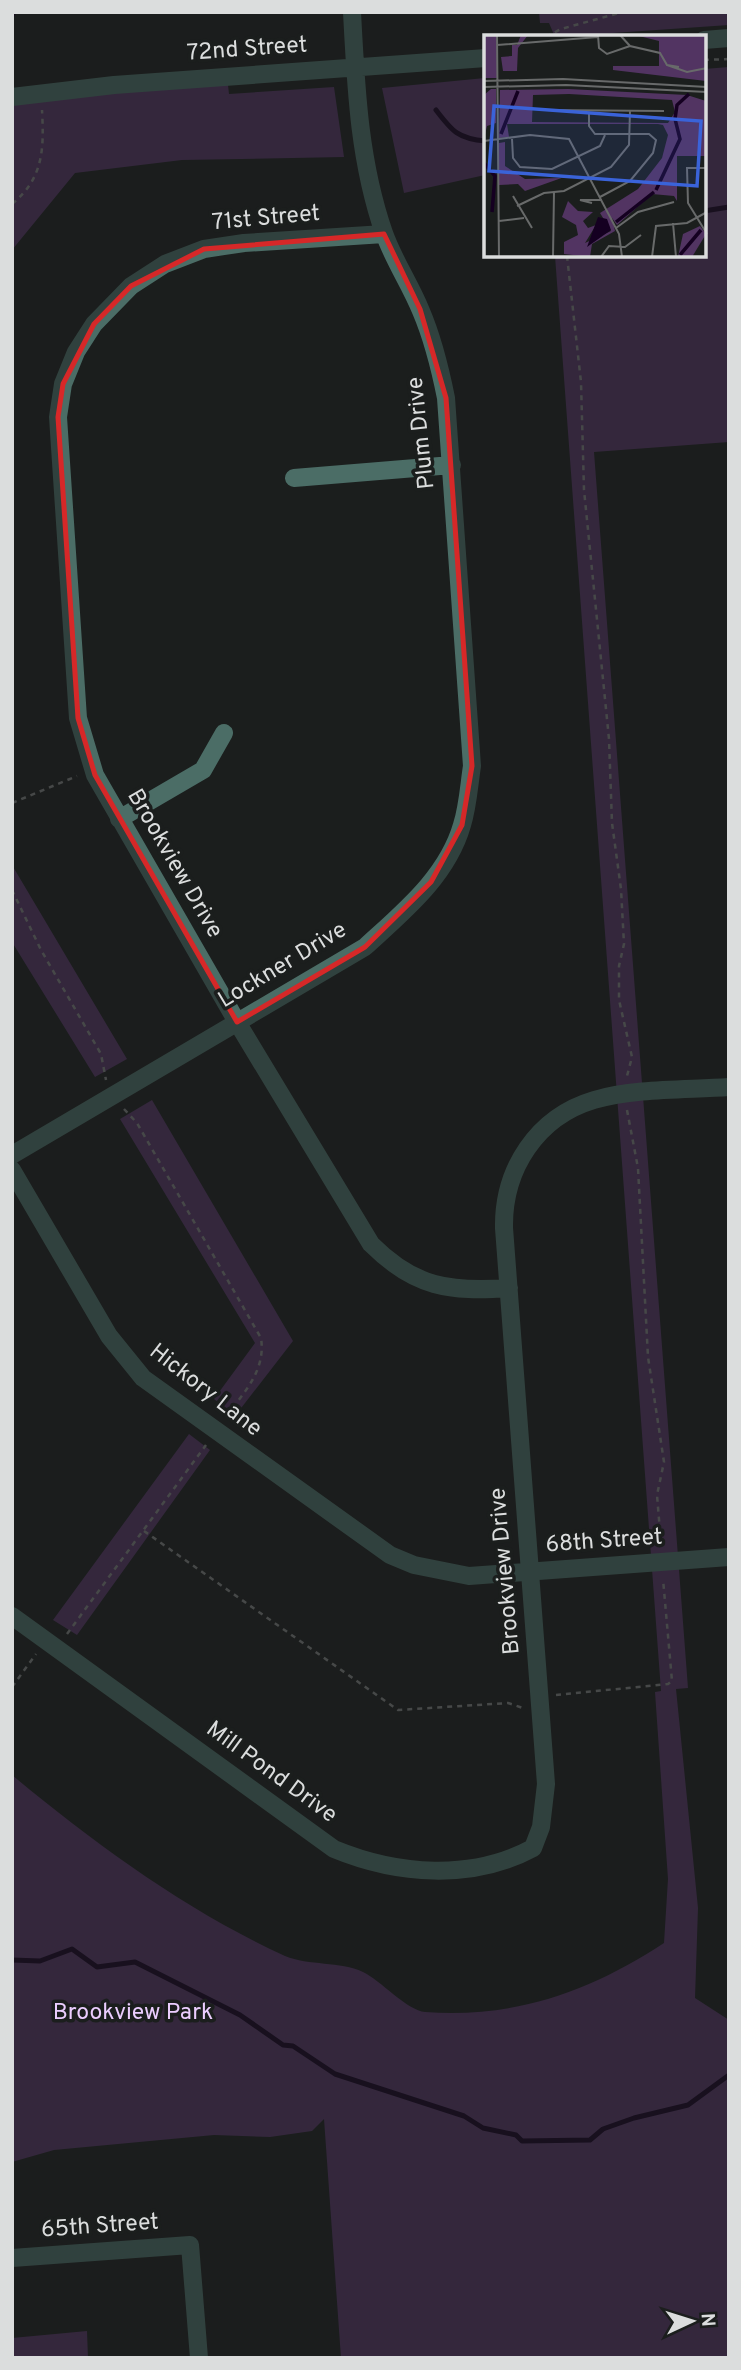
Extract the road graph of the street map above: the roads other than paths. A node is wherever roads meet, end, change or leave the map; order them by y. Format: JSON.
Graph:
{"nodes":[{"id":1,"x":352,"y":12,"type":"edge"},
{"id":2,"x":729,"y":38,"type":"edge"},
{"id":3,"x":706,"y":40,"type":"edge"},
{"id":4,"x":484,"y":58,"type":"edge"},
{"id":5,"x":355,"y":67,"type":"junction"},
{"id":6,"x":12,"y":97,"type":"edge"},
{"id":7,"x":384,"y":234,"type":"junction"},
{"id":8,"x":94,"y":324,"type":"joint"},
{"id":9,"x":452,"y":466,"type":"junction"},
{"id":10,"x":294,"y":478,"type":"dead end"},
{"id":11,"x":224,"y":733,"type":"dead end"},
{"id":12,"x":470,"y":736,"type":"joint"},
{"id":13,"x":119,"y":819,"type":"junction"},
{"id":14,"x":237,"y":1022,"type":"junction"},
{"id":15,"x":729,"y":1087,"type":"edge"},
{"id":16,"x":12,"y":1154,"type":"edge"},
{"id":17,"x":12,"y":1170,"type":"edge"},
{"id":18,"x":509,"y":1287,"type":"junction"},
{"id":19,"x":365,"y":1540,"type":"joint"},
{"id":20,"x":729,"y":1558,"type":"edge"},
{"id":21,"x":530,"y":1573,"type":"junction"},
{"id":22,"x":12,"y":1616,"type":"edge"},
{"id":23,"x":533,"y":1848,"type":"joint"},
{"id":24,"x":12,"y":2258,"type":"edge"},
{"id":25,"x":199,"y":2358,"type":"edge"}],
"edges":[{"from":1,"to":5,"type":"street","name":"Plum Drive"},
{"from":2,"to":3,"type":"street"},
{"from":4,"to":5,"type":"street","name":"72nd Street"},
{"from":5,"to":6,"type":"street","name":"72nd Street"},
{"from":5,"to":7,"type":"street","name":"Plum Drive"},
{"from":7,"to":8,"type":"street","name":"71st Street"},
{"from":7,"to":9,"type":"street","name":"Plum Drive"},
{"from":8,"to":13,"type":"street","name":"Brookview Drive"},
{"from":9,"to":10,"type":"street"},
{"from":9,"to":12,"type":"street","name":"Plum Drive"},
{"from":11,"to":13,"type":"street"},
{"from":12,"to":14,"type":"street","name":"Lockner Drive"},
{"from":13,"to":14,"type":"street","name":"Brookview Drive"},
{"from":14,"to":16,"type":"street","name":"Lockner Drive"},
{"from":14,"to":18,"type":"street","name":"Brookview Drive"},
{"from":15,"to":18,"type":"street","name":"Brookview Drive"},
{"from":17,"to":19,"type":"street","name":"Hickory Lane"},
{"from":18,"to":21,"type":"street","name":"Brookview Drive"},
{"from":19,"to":21,"type":"street","name":"68th Street"},
{"from":20,"to":21,"type":"street","name":"68th Street"},
{"from":21,"to":23,"type":"street","name":"Brookview Drive"},
{"from":22,"to":23,"type":"street","name":"Mill Pond Drive"},
{"from":24,"to":25,"type":"street","name":"65th Street"}]}
